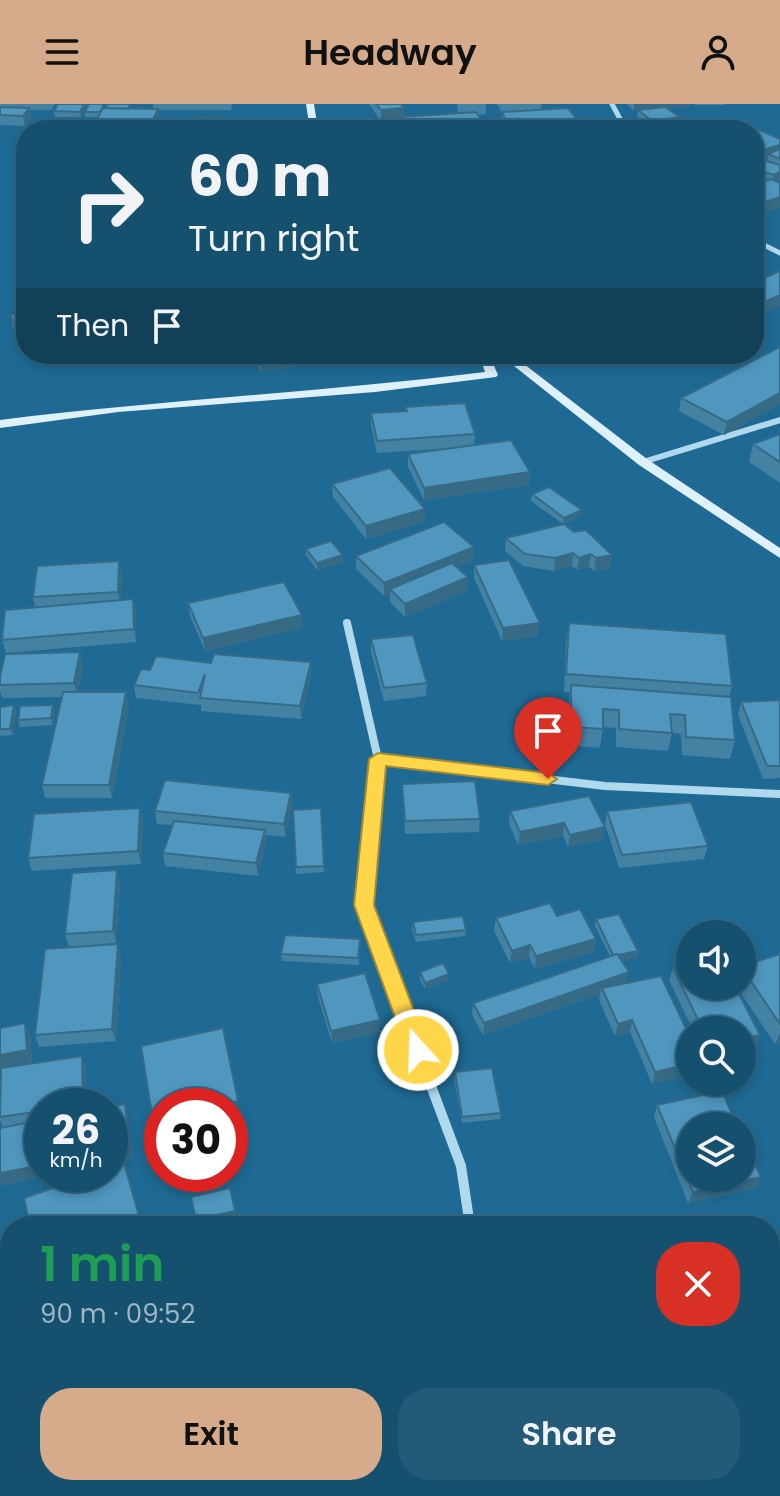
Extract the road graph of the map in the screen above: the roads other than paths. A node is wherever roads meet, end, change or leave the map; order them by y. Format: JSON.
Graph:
{"nodes":[{"id":1,"x":488,"y":364,"type":"edge"},
{"id":2,"x":517,"y":364,"type":"edge"},
{"id":3,"x":780,"y":420,"type":"edge"},
{"id":4,"x":0,"y":424,"type":"edge"},
{"id":5,"x":643,"y":462,"type":"junction"},
{"id":6,"x":780,"y":554,"type":"edge"},
{"id":7,"x":347,"y":623,"type":"dead end"},
{"id":8,"x":378,"y":759,"type":"junction"},
{"id":9,"x":780,"y":794,"type":"edge"},
{"id":10,"x":468,"y":1216,"type":"edge"}],
"edges":[{"from":1,"to":4,"type":"street"},
{"from":2,"to":5,"type":"street"},
{"from":3,"to":5,"type":"street"},
{"from":5,"to":6,"type":"street"},
{"from":7,"to":8,"type":"street"},
{"from":8,"to":9,"type":"street"},
{"from":8,"to":10,"type":"street"}]}
